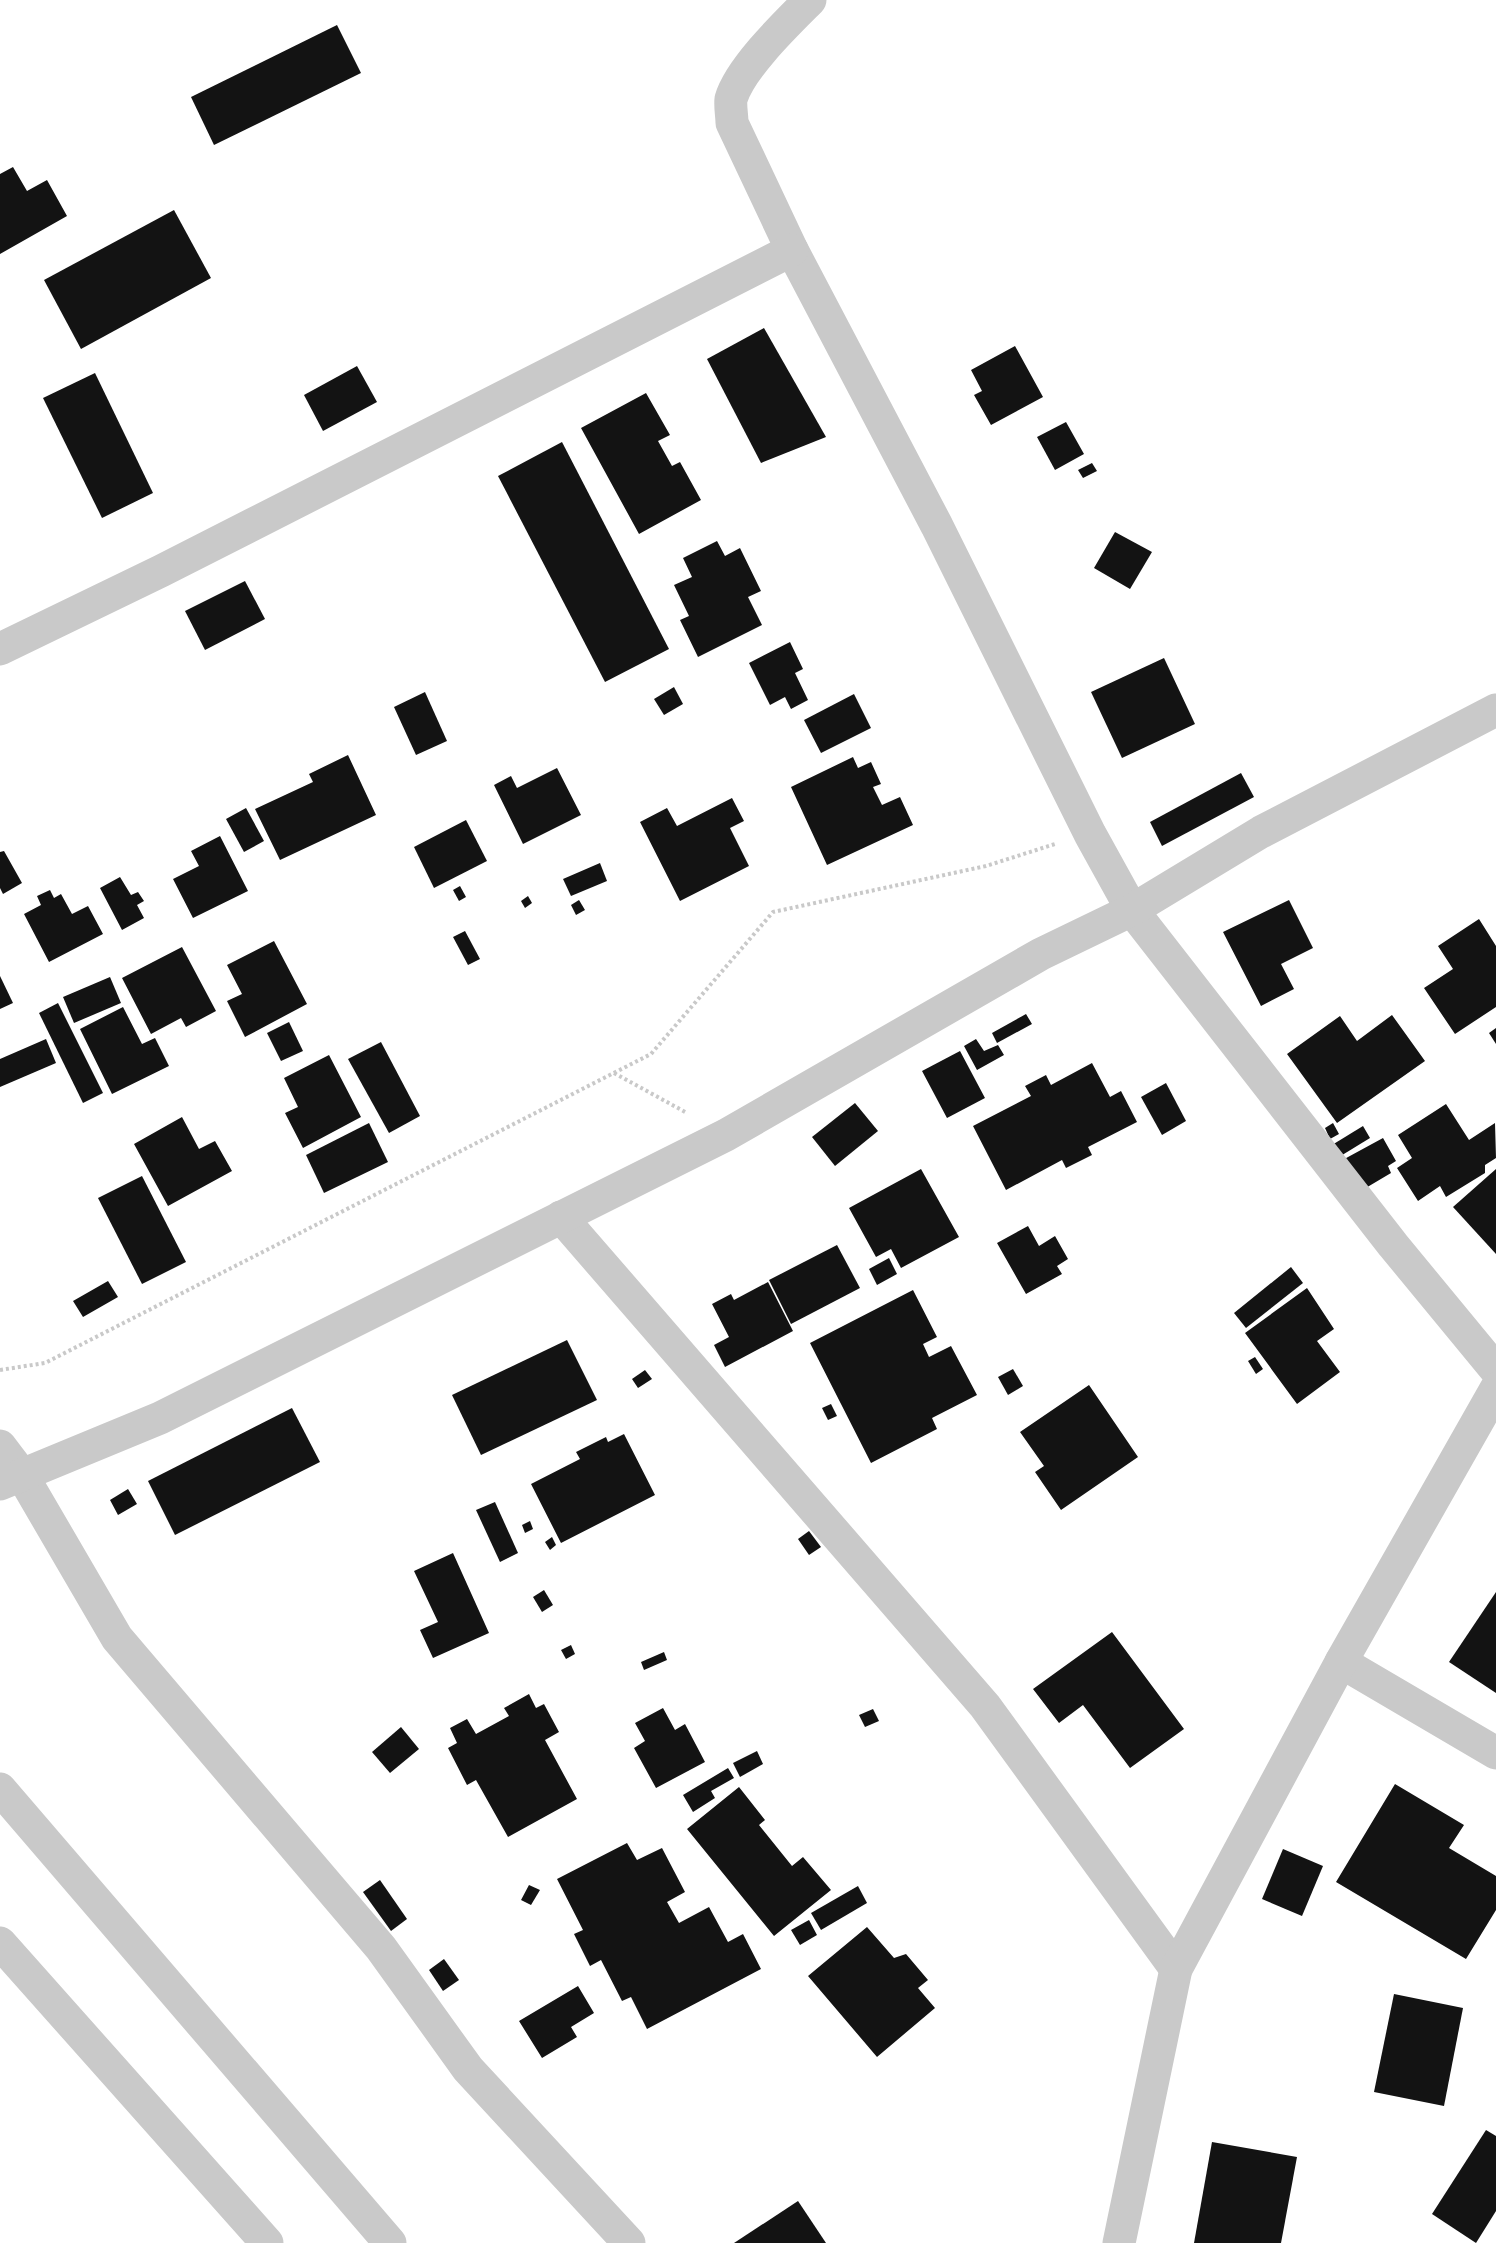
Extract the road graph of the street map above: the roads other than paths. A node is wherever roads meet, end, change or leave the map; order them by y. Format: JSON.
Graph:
{"nodes":[{"id":1,"x":810,"y":0,"type":"edge"},
{"id":2,"x":792,"y":250,"type":"junction"},
{"id":3,"x":0,"y":649,"type":"edge"},
{"id":4,"x":1496,"y":710,"type":"edge"},
{"id":5,"x":1132,"y":910,"type":"junction"},
{"id":6,"x":561,"y":1217,"type":"junction"},
{"id":7,"x":1496,"y":1370,"type":"edge"},
{"id":8,"x":1496,"y":1389,"type":"edge"},
{"id":9,"x":0,"y":1446,"type":"edge"},
{"id":10,"x":11,"y":1480,"type":"edge"},
{"id":11,"x":1341,"y":1662,"type":"junction"},
{"id":12,"x":1496,"y":1753,"type":"edge"},
{"id":13,"x":0,"y":1789,"type":"edge"},
{"id":14,"x":0,"y":1943,"type":"edge"},
{"id":15,"x":1176,"y":1969,"type":"junction"},
{"id":16,"x":267,"y":2243,"type":"edge"},
{"id":17,"x":390,"y":2243,"type":"edge"},
{"id":18,"x":629,"y":2243,"type":"edge"},
{"id":19,"x":1119,"y":2243,"type":"edge"}],
"edges":[{"from":1,"to":2,"type":"street"},
{"from":2,"to":3,"type":"street"},
{"from":2,"to":5,"type":"street"},
{"from":4,"to":5,"type":"street"},
{"from":5,"to":6,"type":"street"},
{"from":5,"to":7,"type":"street"},
{"from":6,"to":10,"type":"street"},
{"from":6,"to":15,"type":"street"},
{"from":8,"to":11,"type":"street"},
{"from":9,"to":10,"type":"street"},
{"from":10,"to":18,"type":"street"},
{"from":11,"to":12,"type":"street"},
{"from":11,"to":15,"type":"street"},
{"from":13,"to":17,"type":"street"},
{"from":14,"to":16,"type":"street"},
{"from":15,"to":19,"type":"street"}]}
